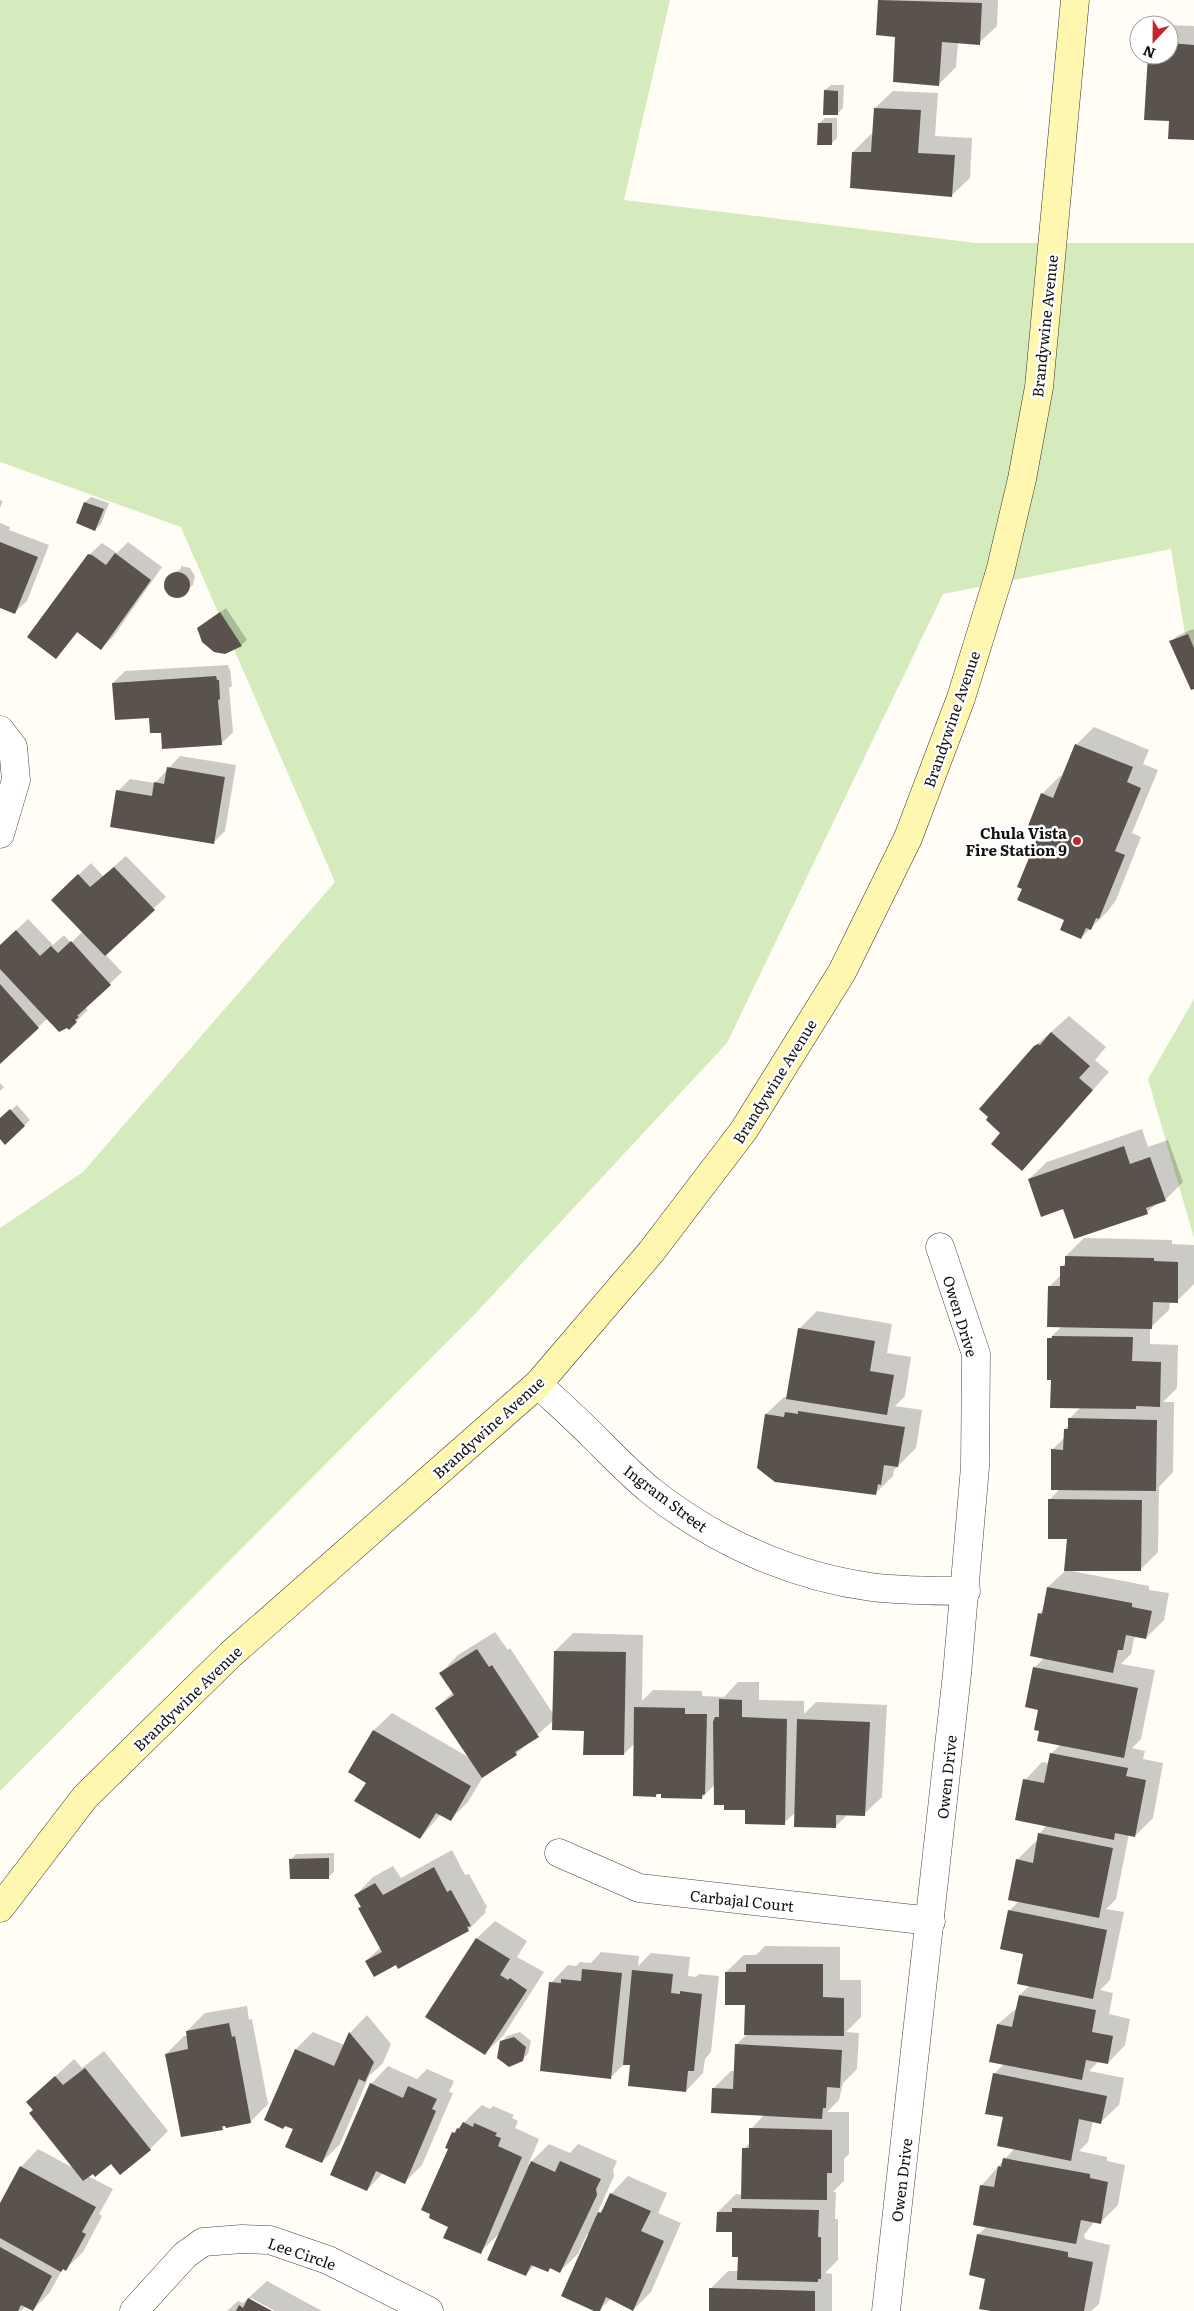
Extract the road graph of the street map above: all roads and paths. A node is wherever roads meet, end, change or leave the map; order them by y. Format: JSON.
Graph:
{"nodes":[{"id":1,"x":1075,"y":0,"type":"edge"},
{"id":2,"x":6,"y":739,"type":"edge"},
{"id":3,"x":0,"y":834,"type":"edge"},
{"id":4,"x":940,"y":1247,"type":"dead end"},
{"id":5,"x":538,"y":1384,"type":"junction"},
{"id":6,"x":966,"y":1591,"type":"junction"},
{"id":7,"x":559,"y":1853,"type":"dead end"},
{"id":8,"x":0,"y":1908,"type":"edge"},
{"id":9,"x":931,"y":1921,"type":"junction"},
{"id":10,"x":134,"y":2311,"type":"edge"},
{"id":11,"x":429,"y":2311,"type":"edge"},
{"id":12,"x":886,"y":2311,"type":"edge"}],
"edges":[{"from":1,"to":5,"type":"street","name":"Brandywine Avenue"},
{"from":2,"to":3,"type":"street"},
{"from":4,"to":6,"type":"street","name":"Owen Drive"},
{"from":5,"to":6,"type":"street","name":"Ingram Street"},
{"from":5,"to":8,"type":"street","name":"Brandywine Avenue"},
{"from":6,"to":9,"type":"street","name":"Owen Drive"},
{"from":7,"to":9,"type":"street","name":"Carbajal Court"},
{"from":9,"to":12,"type":"street","name":"Owen Drive"},
{"from":10,"to":11,"type":"street","name":"Lee Circle"}]}
